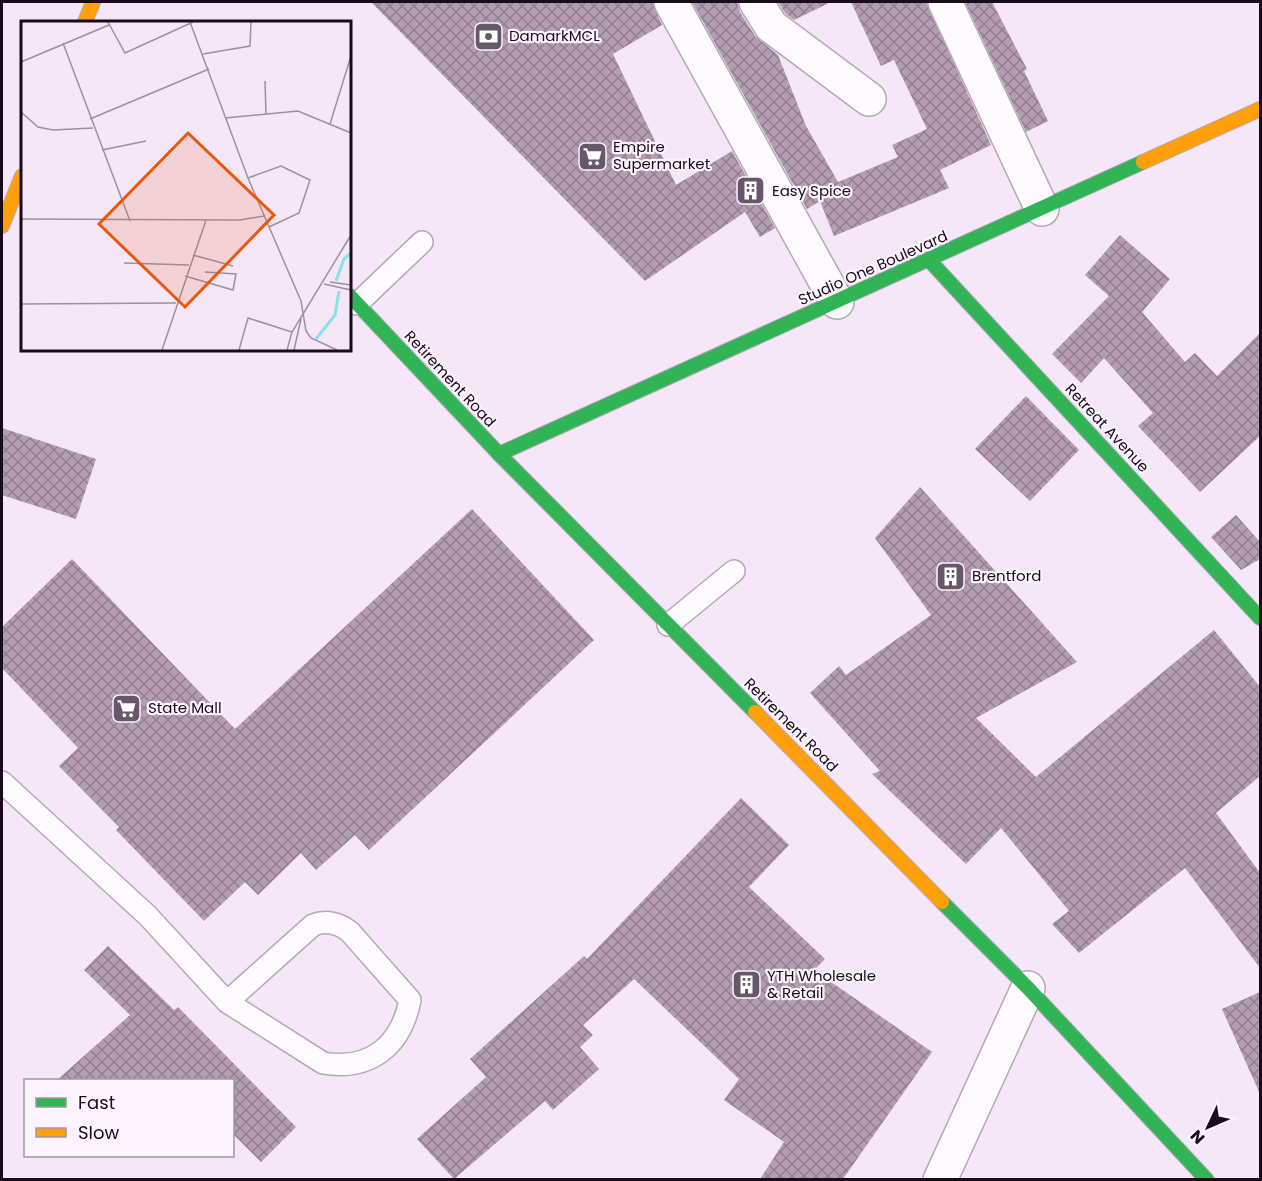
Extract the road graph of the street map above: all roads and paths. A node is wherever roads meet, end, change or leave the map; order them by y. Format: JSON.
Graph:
{"nodes":[{"id":1,"x":93,"y":2,"type":"edge"},
{"id":2,"x":672,"y":2,"type":"edge"},
{"id":3,"x":756,"y":2,"type":"edge"},
{"id":4,"x":945,"y":2,"type":"edge"},
{"id":5,"x":85,"y":21,"type":"edge"},
{"id":6,"x":868,"y":99,"type":"dead end"},
{"id":7,"x":1260,"y":109,"type":"edge"},
{"id":8,"x":21,"y":178,"type":"edge"},
{"id":9,"x":1042,"y":209,"type":"junction"},
{"id":10,"x":2,"y":226,"type":"edge"},
{"id":11,"x":422,"y":242,"type":"dead end"},
{"id":12,"x":929,"y":260,"type":"junction"},
{"id":13,"x":353,"y":300,"type":"edge"},
{"id":14,"x":837,"y":302,"type":"junction"},
{"id":15,"x":499,"y":454,"type":"junction"},
{"id":16,"x":734,"y":571,"type":"dead end"},
{"id":17,"x":1260,"y":618,"type":"edge"},
{"id":18,"x":668,"y":625,"type":"junction"},
{"id":19,"x":2,"y":782,"type":"edge"},
{"id":20,"x":1028,"y":988,"type":"junction"},
{"id":21,"x":227,"y":1002,"type":"junction"},
{"id":22,"x":940,"y":1179,"type":"edge"},
{"id":23,"x":1207,"y":1179,"type":"edge"}],
"edges":[{"from":1,"to":5,"type":"street"},
{"from":2,"to":14,"type":"street"},
{"from":3,"to":6,"type":"street"},
{"from":4,"to":9,"type":"street"},
{"from":7,"to":9,"type":"street","name":"Studio One Boulevard"},
{"from":8,"to":10,"type":"street"},
{"from":9,"to":12,"type":"street","name":"Studio One Boulevard"},
{"from":11,"to":13,"type":"lane"},
{"from":12,"to":14,"type":"street","name":"Studio One Boulevard"},
{"from":12,"to":17,"type":"street","name":"Retreat Avenue"},
{"from":13,"to":15,"type":"street","name":"Retirement Road"},
{"from":14,"to":15,"type":"street","name":"Studio One Boulevard"},
{"from":15,"to":18,"type":"street","name":"Retirement Road"},
{"from":16,"to":18,"type":"lane"},
{"from":18,"to":20,"type":"street","name":"Retirement Road"},
{"from":19,"to":21,"type":"lane"},
{"from":20,"to":22,"type":"street"},
{"from":20,"to":23,"type":"street","name":"Retirement Road"},
{"from":21,"to":21,"type":"lane"}]}
